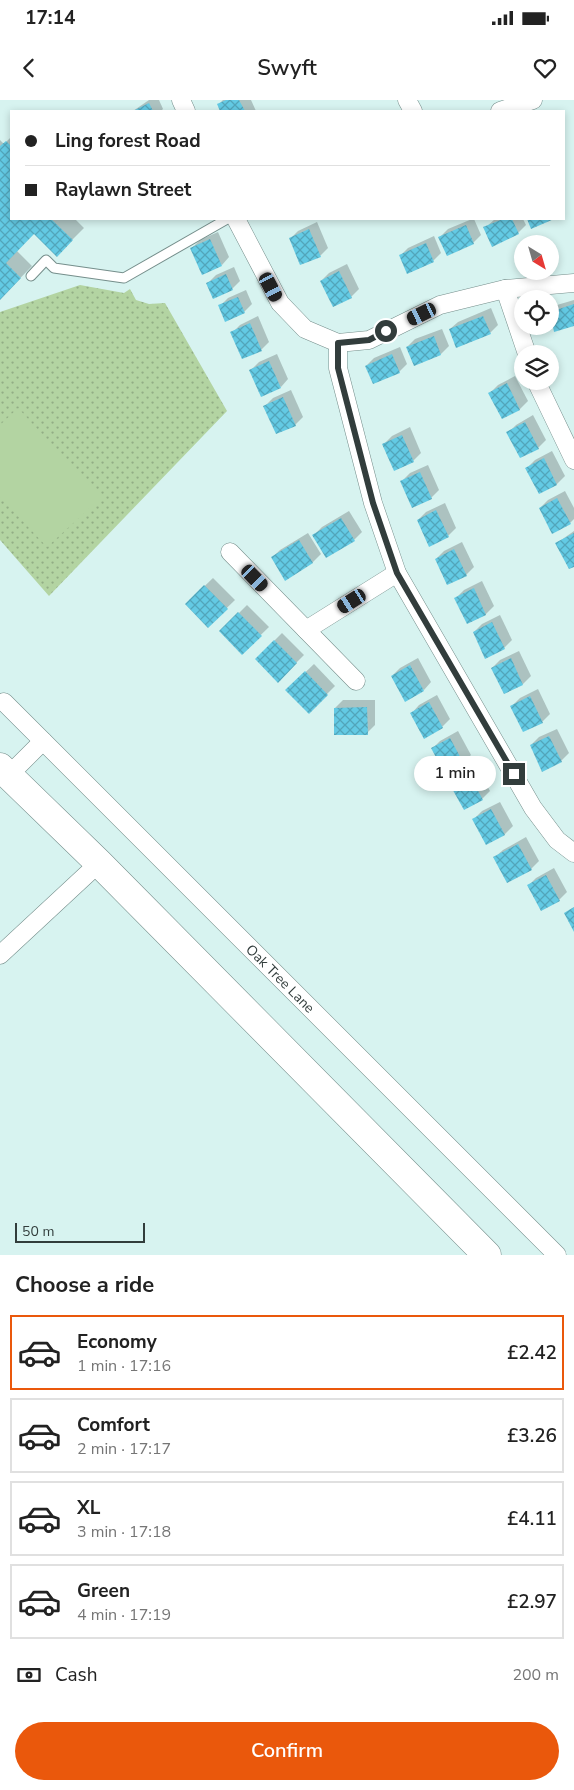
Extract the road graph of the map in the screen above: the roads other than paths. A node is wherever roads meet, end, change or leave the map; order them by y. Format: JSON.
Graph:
{"nodes":[{"id":1,"x":533,"y":100,"type":"edge"},
{"id":2,"x":503,"y":110,"type":"edge"},
{"id":3,"x":225,"y":220,"type":"edge"},
{"id":4,"x":237,"y":220,"type":"edge"},
{"id":5,"x":30,"y":276,"type":"dead end"},
{"id":6,"x":574,"y":283,"type":"edge"},
{"id":7,"x":505,"y":289,"type":"junction"},
{"id":8,"x":338,"y":343,"type":"junction"},
{"id":9,"x":524,"y":345,"type":"edge"},
{"id":10,"x":540,"y":390,"type":"edge"},
{"id":11,"x":574,"y":460,"type":"edge"},
{"id":12,"x":230,"y":552,"type":"dead end"},
{"id":13,"x":397,"y":573,"type":"junction"},
{"id":14,"x":306,"y":630,"type":"junction"},
{"id":15,"x":356,"y":681,"type":"dead end"},
{"id":16,"x":4,"y":702,"type":"dead end"},
{"id":17,"x":43,"y":741,"type":"junction"},
{"id":18,"x":4,"y":771,"type":"edge"},
{"id":19,"x":574,"y":854,"type":"edge"},
{"id":20,"x":99,"y":863,"type":"junction"},
{"id":21,"x":0,"y":955,"type":"edge"},
{"id":22,"x":486,"y":1255,"type":"edge"},
{"id":23,"x":557,"y":1255,"type":"edge"}],
"edges":[{"from":1,"to":2,"type":"street"},
{"from":3,"to":5,"type":"lane"},
{"from":4,"to":8,"type":"street"},
{"from":6,"to":7,"type":"street"},
{"from":7,"to":8,"type":"street"},
{"from":7,"to":9,"type":"street"},
{"from":8,"to":13,"type":"street"},
{"from":10,"to":11,"type":"street"},
{"from":12,"to":14,"type":"street"},
{"from":13,"to":14,"type":"street"},
{"from":13,"to":19,"type":"street"},
{"from":14,"to":15,"type":"street"},
{"from":16,"to":17,"type":"street","name":"Oak Tree Lane"},
{"from":17,"to":18,"type":"street"},
{"from":17,"to":23,"type":"street","name":"Oak Tree Lane"},
{"from":18,"to":20,"type":"main road"},
{"from":20,"to":21,"type":"street"},
{"from":20,"to":22,"type":"main road"}]}
